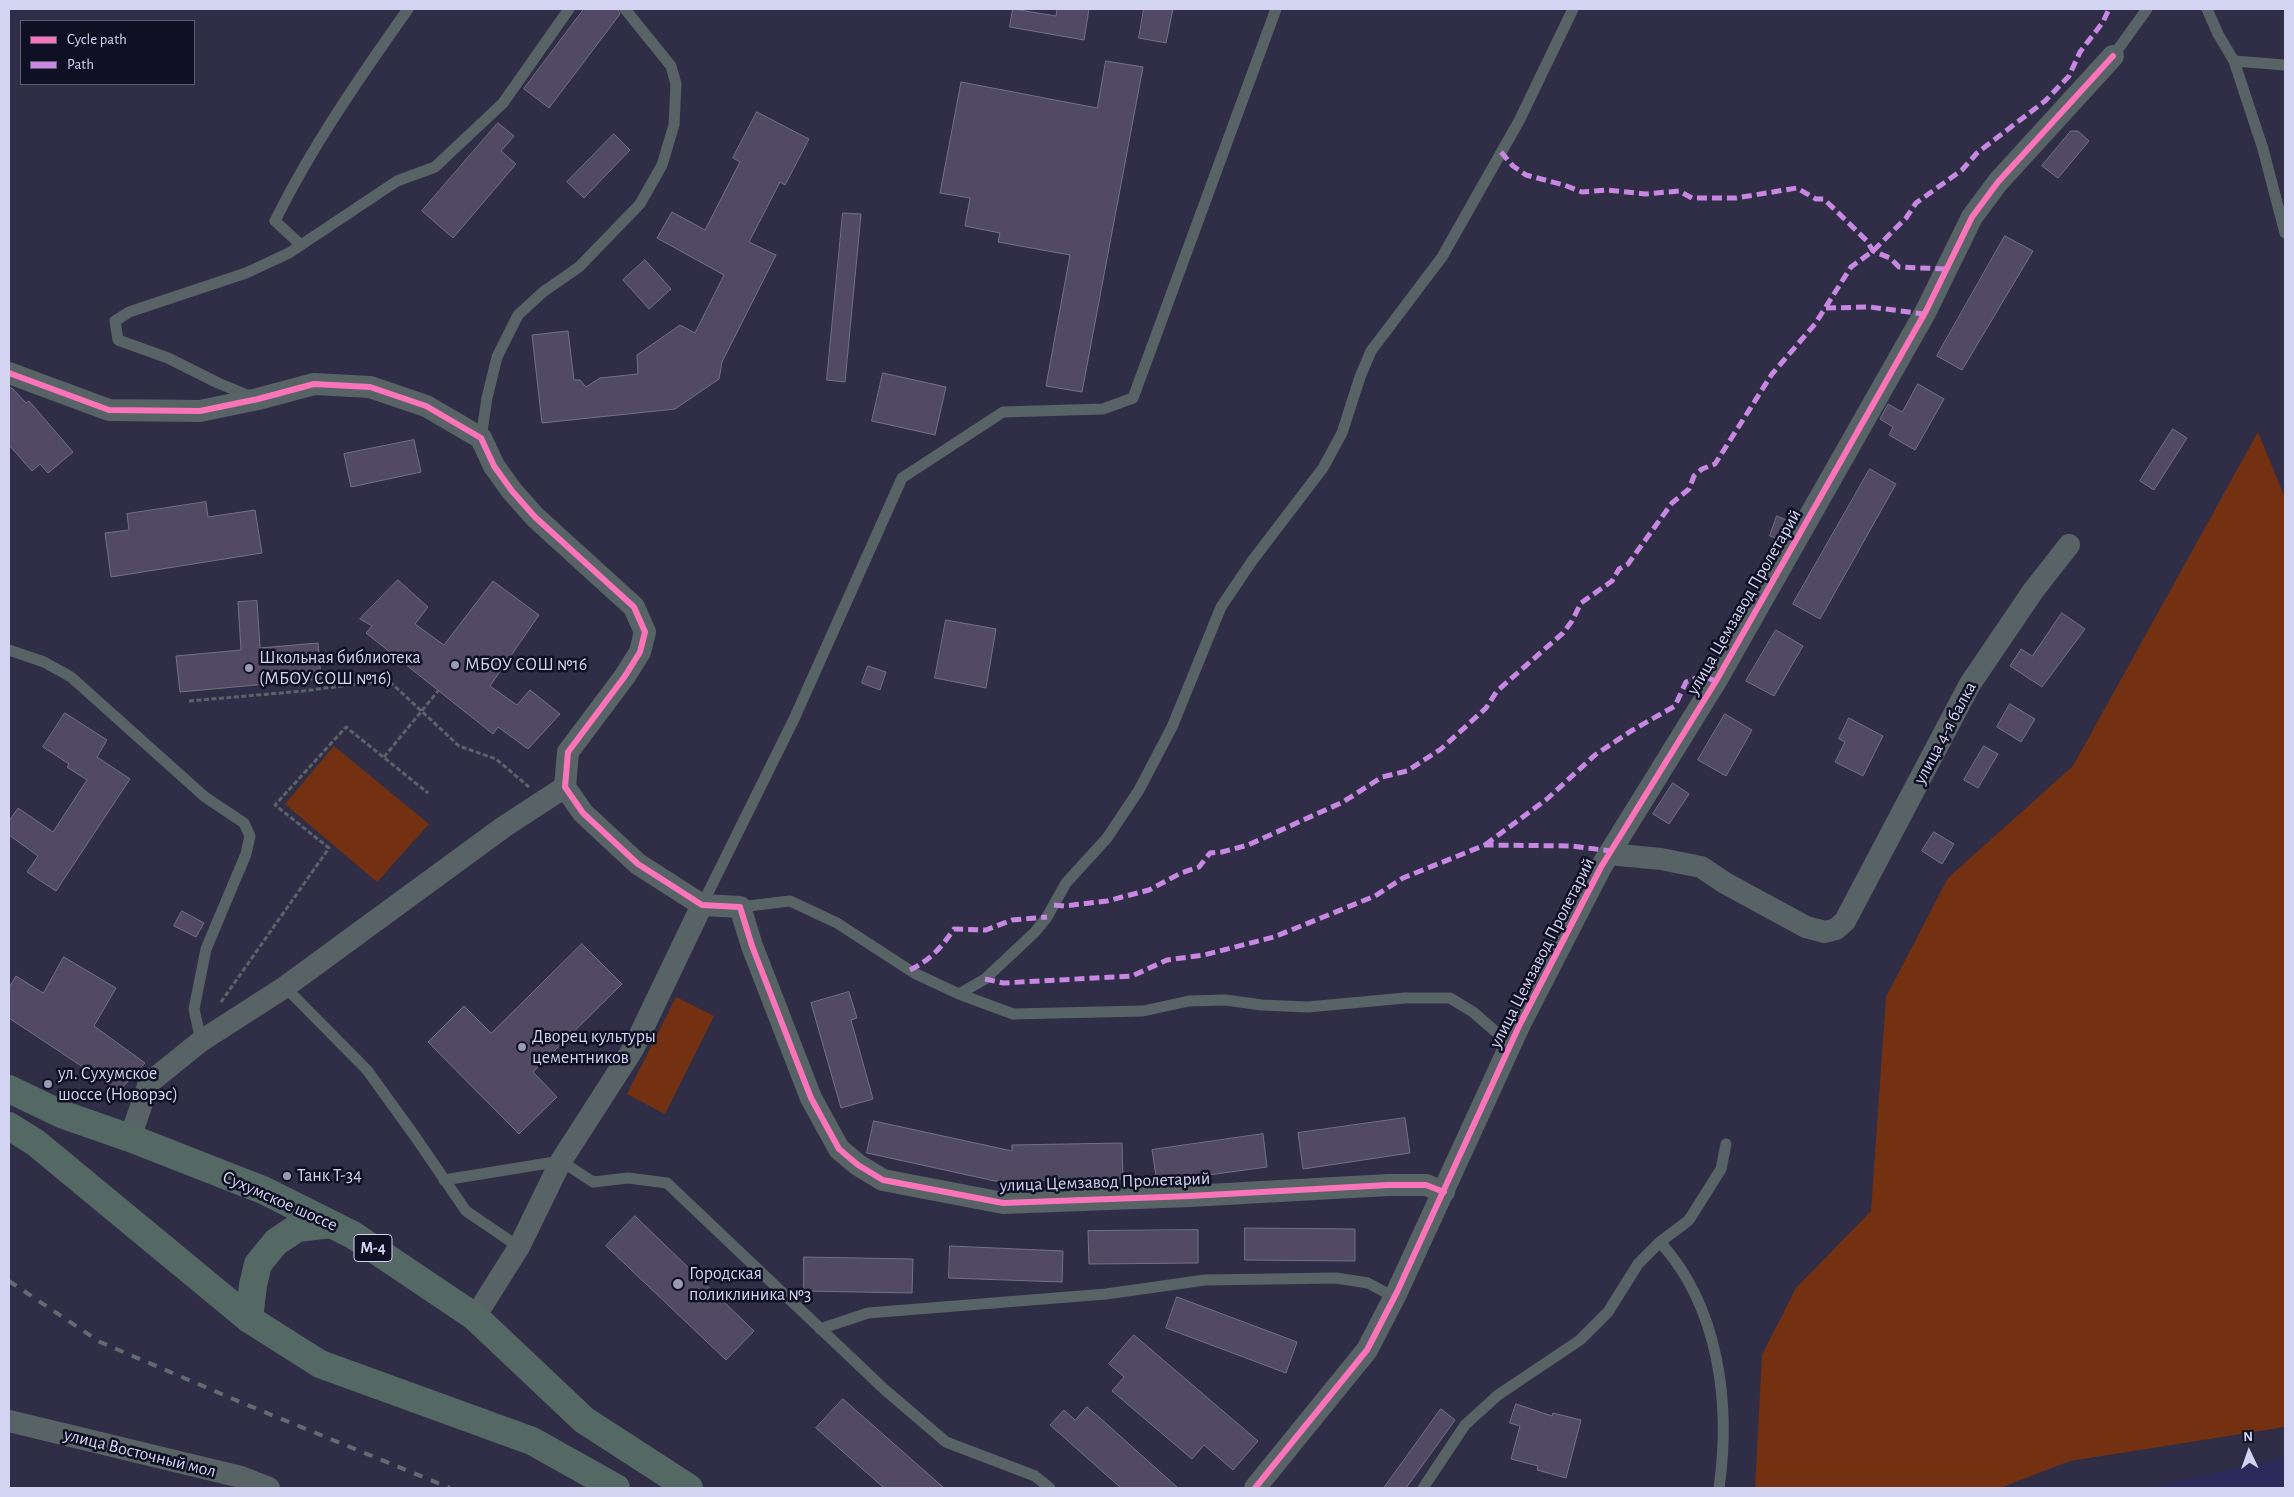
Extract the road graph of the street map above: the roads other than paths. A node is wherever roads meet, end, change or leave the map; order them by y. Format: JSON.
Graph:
{"nodes":[{"id":1,"x":408,"y":9,"type":"edge"},
{"id":2,"x":569,"y":9,"type":"edge"},
{"id":3,"x":625,"y":9,"type":"edge"},
{"id":4,"x":1276,"y":9,"type":"edge"},
{"id":5,"x":1573,"y":9,"type":"edge"},
{"id":6,"x":2147,"y":9,"type":"edge"},
{"id":7,"x":2206,"y":9,"type":"edge"},
{"id":8,"x":2113,"y":56,"type":"joint"},
{"id":9,"x":2234,"y":62,"type":"junction"},
{"id":10,"x":2285,"y":66,"type":"edge"},
{"id":11,"x":2285,"y":233,"type":"edge"},
{"id":12,"x":301,"y":245,"type":"junction"},
{"id":13,"x":9,"y":373,"type":"edge"},
{"id":14,"x":258,"y":399,"type":"junction"},
{"id":15,"x":481,"y":438,"type":"junction"},
{"id":16,"x":2069,"y":546,"type":"dead end"},
{"id":17,"x":9,"y":650,"type":"edge"},
{"id":18,"x":565,"y":787,"type":"junction"},
{"id":19,"x":1609,"y":854,"type":"junction"},
{"id":20,"x":702,"y":905,"type":"junction"},
{"id":21,"x":740,"y":907,"type":"junction"},
{"id":22,"x":285,"y":988,"type":"junction"},
{"id":23,"x":959,"y":994,"type":"junction"},
{"id":24,"x":201,"y":1041,"type":"junction"},
{"id":25,"x":1511,"y":1044,"type":"junction"},
{"id":26,"x":9,"y":1089,"type":"edge"},
{"id":27,"x":9,"y":1126,"type":"edge"},
{"id":28,"x":130,"y":1138,"type":"junction"},
{"id":29,"x":1726,"y":1144,"type":"dead end"},
{"id":30,"x":561,"y":1161,"type":"junction"},
{"id":31,"x":444,"y":1180,"type":"junction"},
{"id":32,"x":1444,"y":1192,"type":"junction"},
{"id":33,"x":331,"y":1224,"type":"junction"},
{"id":34,"x":1660,"y":1242,"type":"junction"},
{"id":35,"x":519,"y":1247,"type":"junction"},
{"id":36,"x":1394,"y":1297,"type":"junction"},
{"id":37,"x":475,"y":1317,"type":"junction"},
{"id":38,"x":249,"y":1319,"type":"junction"},
{"id":39,"x":820,"y":1328,"type":"junction"},
{"id":40,"x":9,"y":1421,"type":"edge"},
{"id":41,"x":269,"y":1488,"type":"edge"},
{"id":42,"x":616,"y":1488,"type":"edge"},
{"id":43,"x":689,"y":1488,"type":"edge"},
{"id":44,"x":1050,"y":1488,"type":"edge"},
{"id":45,"x":1255,"y":1488,"type":"edge"},
{"id":46,"x":1423,"y":1488,"type":"edge"},
{"id":47,"x":1719,"y":1488,"type":"edge"}],
"edges":[{"from":1,"to":12,"type":"lane"},
{"from":2,"to":12,"type":"lane"},
{"from":3,"to":15,"type":"lane"},
{"from":4,"to":20,"type":"lane"},
{"from":5,"to":23,"type":"lane"},
{"from":6,"to":8,"type":"lane"},
{"from":7,"to":9,"type":"lane"},
{"from":8,"to":19,"type":"street","name":"улица Цемзавод Пролетарий"},
{"from":9,"to":10,"type":"lane"},
{"from":9,"to":11,"type":"lane"},
{"from":12,"to":14,"type":"lane"},
{"from":13,"to":14,"type":"street"},
{"from":14,"to":15,"type":"street"},
{"from":15,"to":18,"type":"street"},
{"from":16,"to":19,"type":"street","name":"улица 4-я балка"},
{"from":17,"to":24,"type":"lane"},
{"from":18,"to":20,"type":"street"},
{"from":18,"to":22,"type":"street"},
{"from":19,"to":25,"type":"street","name":"улица Цемзавод Пролетарий"},
{"from":20,"to":21,"type":"street"},
{"from":20,"to":30,"type":"street"},
{"from":21,"to":23,"type":"lane"},
{"from":21,"to":32,"type":"street","name":"улица Цемзавод Пролетарий"},
{"from":22,"to":24,"type":"street"},
{"from":22,"to":31,"type":"lane"},
{"from":23,"to":25,"type":"lane"},
{"from":24,"to":28,"type":"street"},
{"from":25,"to":32,"type":"street","name":"улица Цемзавод Пролетарий"},
{"from":26,"to":28,"type":"highway","name":"Сухумское шоссе","number":"М-4"},
{"from":27,"to":38,"type":"highway"},
{"from":28,"to":33,"type":"highway","name":"Сухумское шоссе","number":"М-4"},
{"from":29,"to":34,"type":"lane"},
{"from":30,"to":31,"type":"lane"},
{"from":30,"to":35,"type":"street"},
{"from":30,"to":39,"type":"lane"},
{"from":31,"to":35,"type":"lane"},
{"from":32,"to":36,"type":"street","name":"улица Цемзавод Пролетарий"},
{"from":33,"to":37,"type":"highway","name":"Сухумское шоссе","number":"М-4"},
{"from":33,"to":38,"type":"highway"},
{"from":34,"to":46,"type":"lane"},
{"from":34,"to":47,"type":"lane"},
{"from":35,"to":37,"type":"street"},
{"from":36,"to":39,"type":"lane"},
{"from":36,"to":45,"type":"street","name":"улица Цемзавод Пролетарий"},
{"from":37,"to":43,"type":"highway","name":"Сухумское шоссе","number":"М-4"},
{"from":38,"to":42,"type":"highway"},
{"from":39,"to":44,"type":"lane"},
{"from":40,"to":41,"type":"street","name":"улица Восточный мол"}]}
